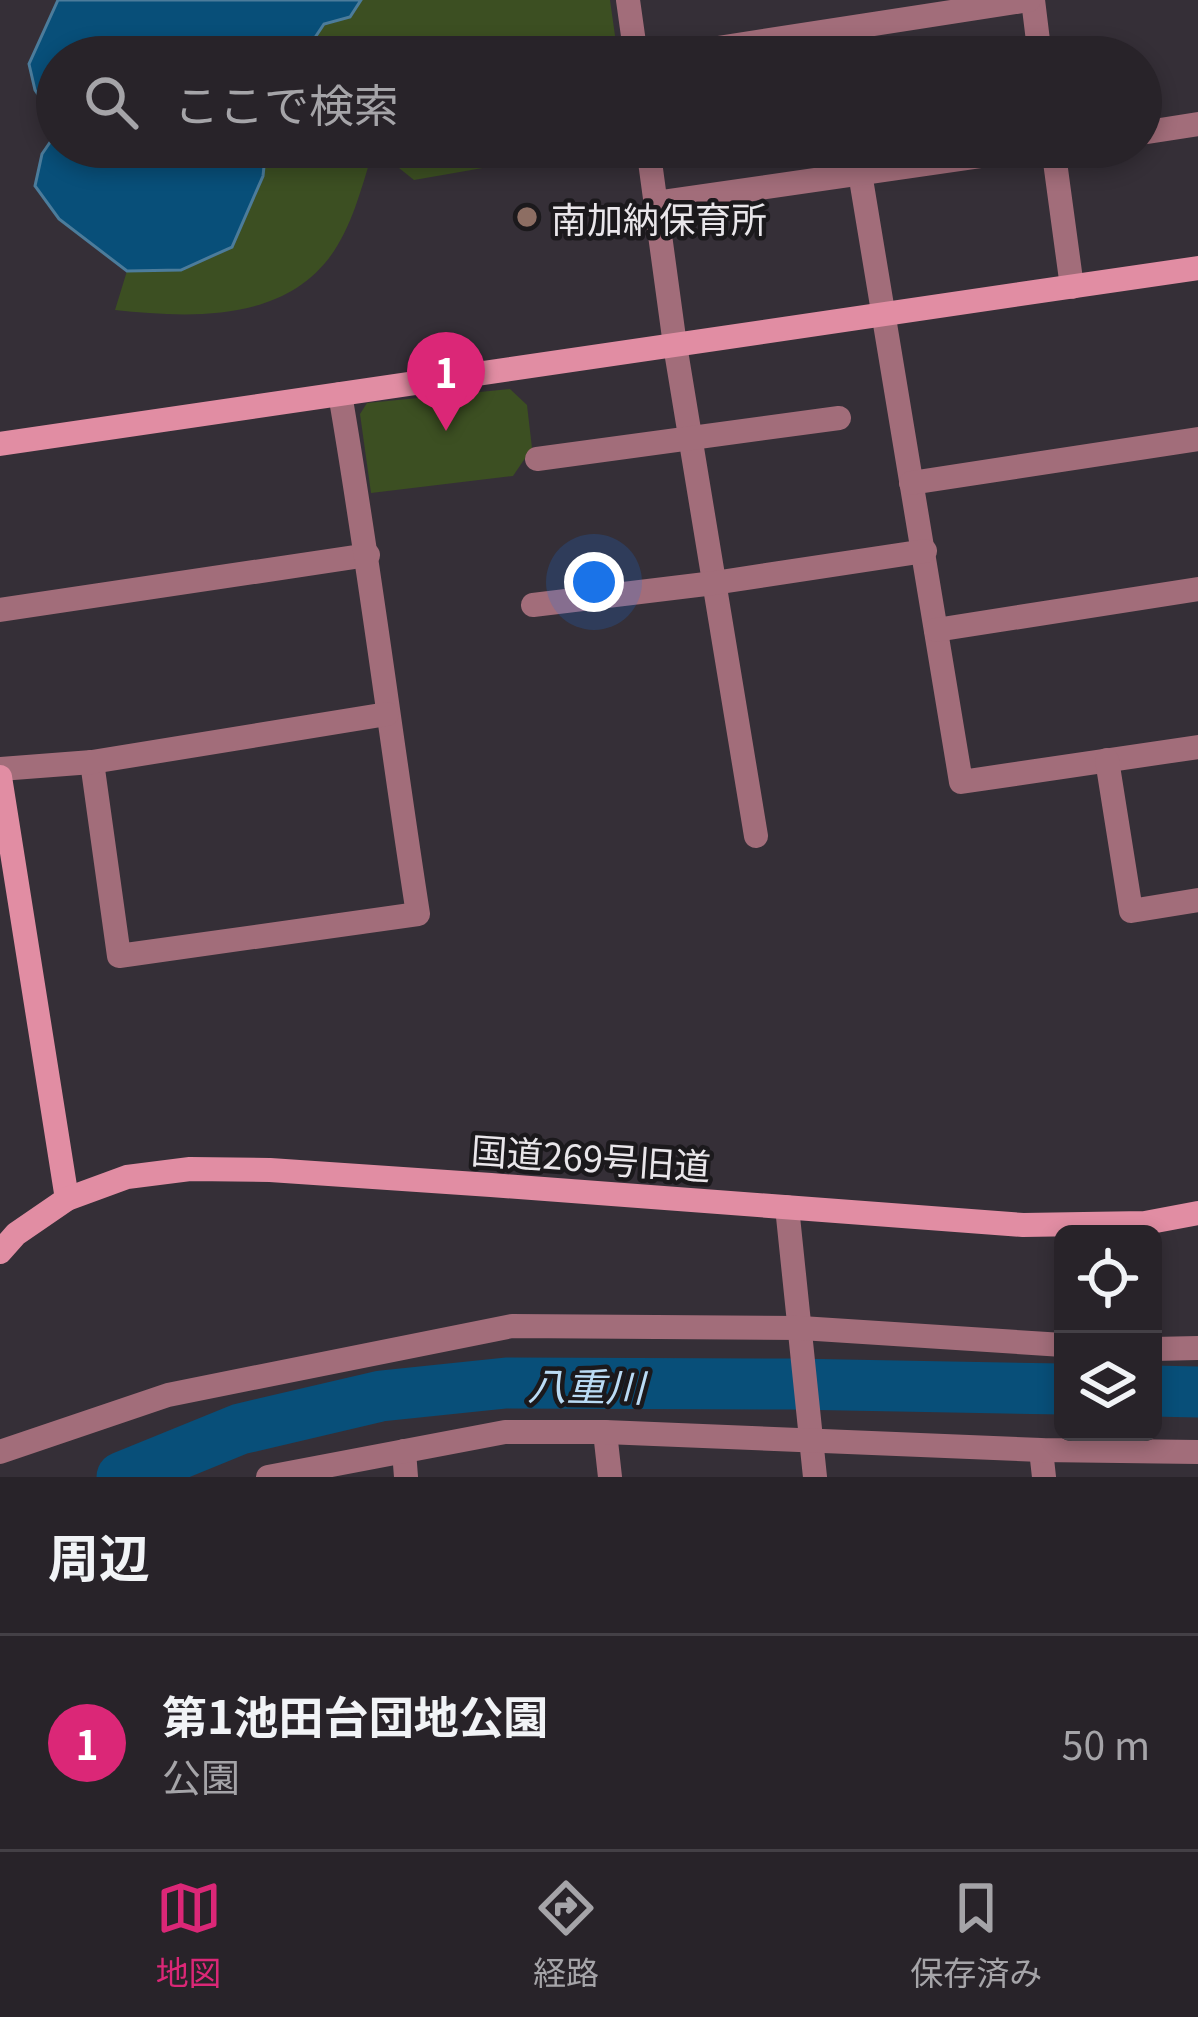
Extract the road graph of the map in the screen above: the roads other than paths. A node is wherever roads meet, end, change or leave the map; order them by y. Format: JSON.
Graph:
{"nodes":[{"id":1,"x":628,"y":0,"type":"edge"},
{"id":2,"x":1031,"y":0,"type":"edge"},
{"id":3,"x":633,"y":36,"type":"edge"},
{"id":4,"x":797,"y":36,"type":"edge"},
{"id":5,"x":1037,"y":36,"type":"edge"},
{"id":6,"x":1198,"y":124,"type":"edge"},
{"id":7,"x":1162,"y":130,"type":"edge"},
{"id":8,"x":651,"y":168,"type":"edge"},
{"id":9,"x":895,"y":168,"type":"edge"},
{"id":10,"x":1056,"y":168,"type":"edge"},
{"id":11,"x":860,"y":173,"type":"junction"},
{"id":12,"x":656,"y":203,"type":"junction"},
{"id":13,"x":1198,"y":268,"type":"edge"},
{"id":14,"x":1072,"y":287,"type":"junction"},
{"id":15,"x":884,"y":314,"type":"junction"},
{"id":16,"x":674,"y":345,"type":"junction"},
{"id":17,"x":340,"y":394,"type":"junction"},
{"id":18,"x":839,"y":418,"type":"dead end"},
{"id":19,"x":690,"y":438,"type":"junction"},
{"id":20,"x":1198,"y":440,"type":"edge"},
{"id":21,"x":0,"y":444,"type":"edge"},
{"id":22,"x":538,"y":459,"type":"dead end"},
{"id":23,"x":911,"y":483,"type":"junction"},
{"id":24,"x":925,"y":551,"type":"junction"},
{"id":25,"x":368,"y":555,"type":"junction"},
{"id":26,"x":714,"y":584,"type":"junction"},
{"id":27,"x":1198,"y":589,"type":"edge"},
{"id":28,"x":533,"y":605,"type":"dead end"},
{"id":29,"x":0,"y":610,"type":"edge"},
{"id":30,"x":936,"y":630,"type":"junction"},
{"id":31,"x":387,"y":714,"type":"junction"},
{"id":32,"x":1198,"y":746,"type":"edge"},
{"id":33,"x":1107,"y":760,"type":"junction"},
{"id":34,"x":92,"y":762,"type":"junction"},
{"id":35,"x":0,"y":774,"type":"edge"},
{"id":36,"x":756,"y":836,"type":"dead end"},
{"id":37,"x":1198,"y":900,"type":"edge"},
{"id":38,"x":67,"y":1199,"type":"junction"},
{"id":39,"x":787,"y":1207,"type":"junction"},
{"id":40,"x":1198,"y":1213,"type":"edge"},
{"id":41,"x":5,"y":1237,"type":"edge"},
{"id":42,"x":801,"y":1339,"type":"junction"},
{"id":43,"x":1054,"y":1345,"type":"edge"},
{"id":44,"x":1198,"y":1348,"type":"edge"},
{"id":45,"x":1162,"y":1349,"type":"edge"},
{"id":46,"x":605,"y":1432,"type":"junction"},
{"id":47,"x":809,"y":1432,"type":"junction"},
{"id":48,"x":404,"y":1450,"type":"junction"},
{"id":49,"x":1041,"y":1450,"type":"junction"},
{"id":50,"x":0,"y":1452,"type":"edge"},
{"id":51,"x":1198,"y":1452,"type":"edge"},
{"id":52,"x":268,"y":1477,"type":"edge"},
{"id":53,"x":406,"y":1477,"type":"edge"},
{"id":54,"x":610,"y":1477,"type":"edge"},
{"id":55,"x":815,"y":1477,"type":"edge"},
{"id":56,"x":1044,"y":1477,"type":"edge"}],
"edges":[{"from":1,"to":3,"type":"street"},
{"from":2,"to":4,"type":"street"},
{"from":2,"to":5,"type":"street"},
{"from":6,"to":7,"type":"street"},
{"from":8,"to":12,"type":"street"},
{"from":9,"to":11,"type":"street"},
{"from":10,"to":14,"type":"street"},
{"from":11,"to":12,"type":"street"},
{"from":11,"to":15,"type":"street"},
{"from":12,"to":16,"type":"street"},
{"from":13,"to":14,"type":"street"},
{"from":14,"to":15,"type":"street"},
{"from":15,"to":16,"type":"street"},
{"from":15,"to":23,"type":"street"},
{"from":16,"to":17,"type":"street"},
{"from":16,"to":19,"type":"street"},
{"from":17,"to":21,"type":"street"},
{"from":17,"to":25,"type":"street"},
{"from":18,"to":19,"type":"street"},
{"from":19,"to":22,"type":"street"},
{"from":19,"to":26,"type":"street"},
{"from":20,"to":23,"type":"street"},
{"from":23,"to":24,"type":"street"},
{"from":24,"to":26,"type":"street"},
{"from":24,"to":30,"type":"street"},
{"from":25,"to":29,"type":"street"},
{"from":25,"to":31,"type":"street"},
{"from":26,"to":28,"type":"street"},
{"from":26,"to":36,"type":"street"},
{"from":27,"to":30,"type":"street"},
{"from":30,"to":33,"type":"street"},
{"from":31,"to":34,"type":"street"},
{"from":31,"to":34,"type":"street"},
{"from":32,"to":33,"type":"street"},
{"from":33,"to":37,"type":"street"},
{"from":34,"to":35,"type":"street"},
{"from":35,"to":38,"type":"street"},
{"from":38,"to":39,"type":"street","name":"国道269号旧道"},
{"from":38,"to":41,"type":"street","name":"国道269号旧道"},
{"from":39,"to":40,"type":"street","name":"国道269号旧道"},
{"from":39,"to":42,"type":"street"},
{"from":42,"to":43,"type":"street"},
{"from":42,"to":47,"type":"street"},
{"from":42,"to":50,"type":"street"},
{"from":44,"to":45,"type":"street"},
{"from":46,"to":47,"type":"street"},
{"from":46,"to":48,"type":"street"},
{"from":46,"to":54,"type":"street"},
{"from":47,"to":49,"type":"street"},
{"from":47,"to":55,"type":"street"},
{"from":48,"to":52,"type":"street"},
{"from":48,"to":53,"type":"street"},
{"from":49,"to":51,"type":"street"},
{"from":49,"to":56,"type":"street"}]}
